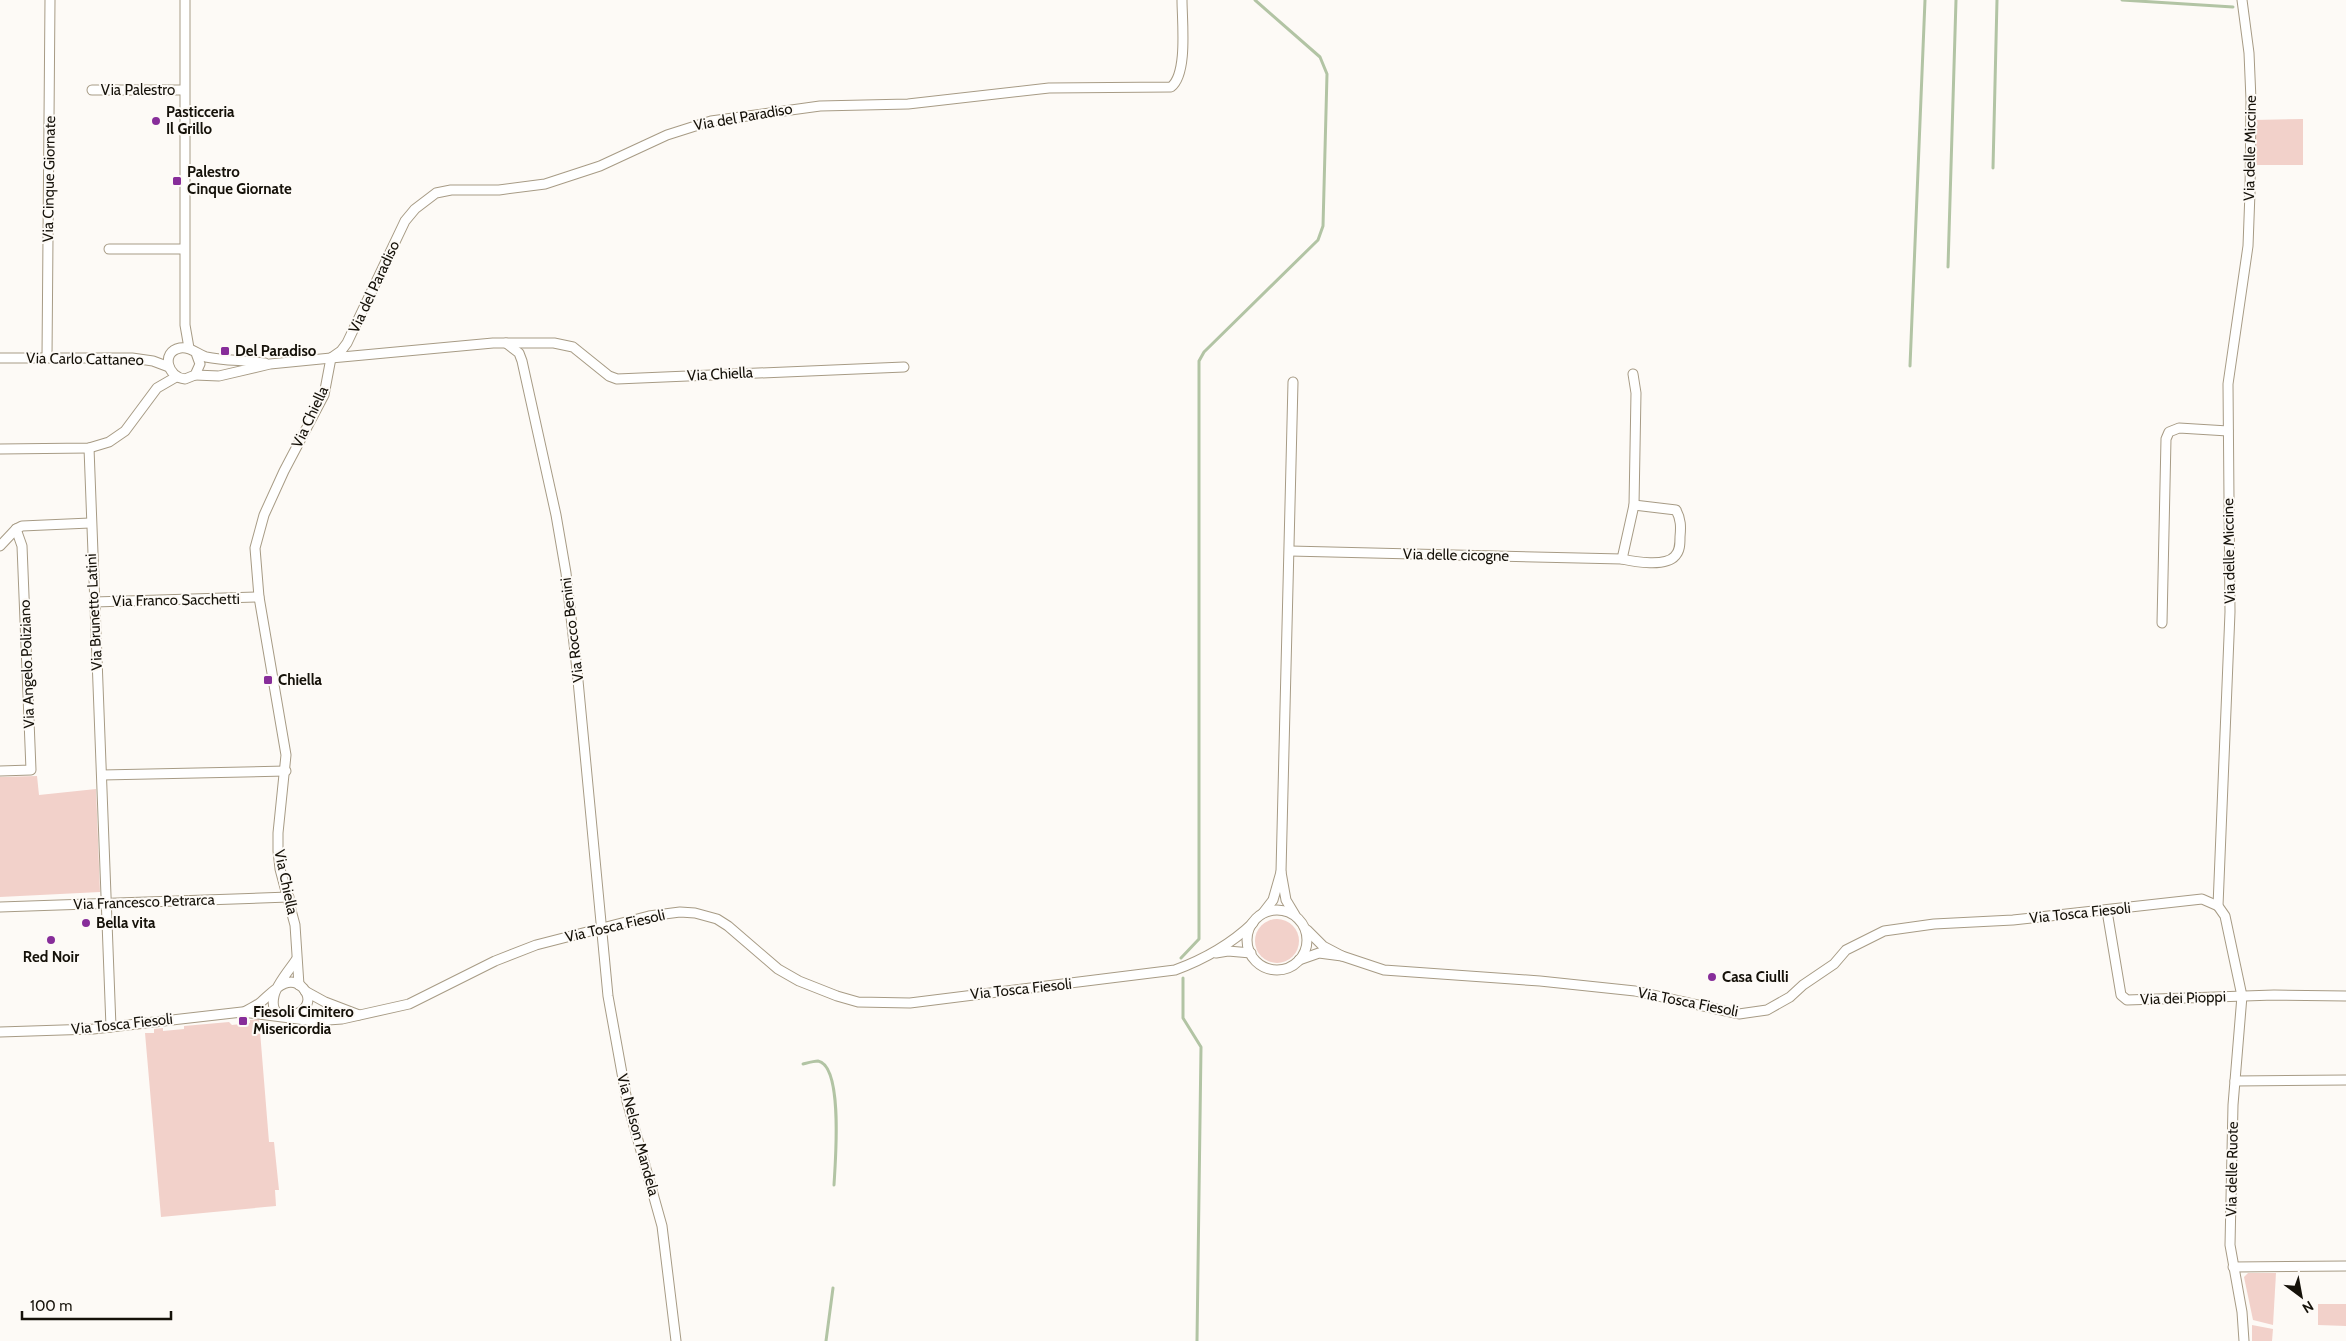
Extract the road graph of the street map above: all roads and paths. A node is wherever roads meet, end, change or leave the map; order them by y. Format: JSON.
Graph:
{"nodes":[{"id":1,"x":50,"y":0,"type":"edge"},
{"id":2,"x":185,"y":0,"type":"edge"},
{"id":3,"x":1182,"y":0,"type":"edge"},
{"id":4,"x":2242,"y":0,"type":"edge"},
{"id":5,"x":92,"y":90,"type":"dead end"},
{"id":6,"x":184,"y":90,"type":"junction"},
{"id":7,"x":109,"y":249,"type":"dead end"},
{"id":8,"x":184,"y":249,"type":"junction"},
{"id":9,"x":185,"y":326,"type":"junction"},
{"id":10,"x":506,"y":343,"type":"junction"},
{"id":11,"x":178,"y":349,"type":"junction"},
{"id":12,"x":192,"y":350,"type":"junction"},
{"id":13,"x":47,"y":357,"type":"junction"},
{"id":14,"x":0,"y":358,"type":"edge"},
{"id":15,"x":331,"y":358,"type":"junction"},
{"id":16,"x":270,"y":364,"type":"junction"},
{"id":17,"x":169,"y":367,"type":"junction"},
{"id":18,"x":904,"y":367,"type":"dead end"},
{"id":19,"x":1633,"y":374,"type":"dead end"},
{"id":20,"x":195,"y":376,"type":"junction"},
{"id":21,"x":176,"y":377,"type":"junction"},
{"id":22,"x":1293,"y":382,"type":"dead end"},
{"id":23,"x":2228,"y":431,"type":"junction"},
{"id":24,"x":88,"y":448,"type":"junction"},
{"id":25,"x":0,"y":449,"type":"edge"},
{"id":26,"x":1634,"y":505,"type":"junction"},
{"id":27,"x":90,"y":523,"type":"junction"},
{"id":28,"x":16,"y":529,"type":"junction"},
{"id":29,"x":0,"y":546,"type":"edge"},
{"id":30,"x":1290,"y":551,"type":"junction"},
{"id":31,"x":1622,"y":559,"type":"junction"},
{"id":32,"x":259,"y":598,"type":"junction"},
{"id":33,"x":94,"y":602,"type":"junction"},
{"id":34,"x":2162,"y":623,"type":"dead end"},
{"id":35,"x":0,"y":771,"type":"edge"},
{"id":36,"x":286,"y":771,"type":"junction"},
{"id":37,"x":102,"y":775,"type":"junction"},
{"id":38,"x":1281,"y":872,"type":"junction"},
{"id":39,"x":288,"y":897,"type":"junction"},
{"id":40,"x":106,"y":903,"type":"junction"},
{"id":41,"x":2218,"y":906,"type":"junction"},
{"id":42,"x":0,"y":907,"type":"edge"},
{"id":43,"x":2107,"y":911,"type":"junction"},
{"id":44,"x":1261,"y":914,"type":"junction"},
{"id":45,"x":1295,"y":915,"type":"junction"},
{"id":46,"x":1252,"y":923,"type":"junction"},
{"id":47,"x":602,"y":928,"type":"junction"},
{"id":48,"x":1306,"y":928,"type":"junction"},
{"id":49,"x":1214,"y":953,"type":"junction"},
{"id":50,"x":1251,"y":954,"type":"junction"},
{"id":51,"x":1342,"y":956,"type":"junction"},
{"id":52,"x":296,"y":960,"type":"junction"},
{"id":53,"x":1299,"y":960,"type":"junction"},
{"id":54,"x":279,"y":986,"type":"junction"},
{"id":55,"x":302,"y":988,"type":"junction"},
{"id":56,"x":2242,"y":996,"type":"junction"},
{"id":57,"x":2346,"y":996,"type":"edge"},
{"id":58,"x":244,"y":1012,"type":"junction"},
{"id":59,"x":360,"y":1015,"type":"junction"},
{"id":60,"x":287,"y":1016,"type":"junction"},
{"id":61,"x":110,"y":1027,"type":"junction"},
{"id":62,"x":0,"y":1032,"type":"edge"},
{"id":63,"x":2346,"y":1080,"type":"edge"},
{"id":64,"x":2235,"y":1081,"type":"junction"},
{"id":65,"x":2346,"y":1266,"type":"edge"},
{"id":66,"x":2233,"y":1267,"type":"junction"},
{"id":67,"x":676,"y":1341,"type":"edge"},
{"id":68,"x":2244,"y":1341,"type":"edge"}],
"edges":[{"from":1,"to":13,"type":"street","name":"Via Cinque Giornate"},
{"from":2,"to":6,"type":"street","name":"Via Palestro"},
{"from":3,"to":15,"type":"street","name":"Via del Paradiso"},
{"from":4,"to":23,"type":"street","name":"Via delle Miccine"},
{"from":5,"to":6,"type":"street","name":"Via Palestro"},
{"from":6,"to":8,"type":"street","name":"Via Palestro"},
{"from":7,"to":8,"type":"street"},
{"from":8,"to":9,"type":"street","name":"Via Palestro"},
{"from":9,"to":11,"type":"street","name":"Via Palestro"},
{"from":9,"to":12,"type":"street","name":"Via Palestro"},
{"from":10,"to":15,"type":"street","name":"Via Chiella"},
{"from":10,"to":18,"type":"street","name":"Via Chiella"},
{"from":10,"to":47,"type":"street","name":"Via Rocco Benini"},
{"from":11,"to":12,"type":"street"},
{"from":11,"to":17,"type":"street"},
{"from":12,"to":16,"type":"street"},
{"from":12,"to":20,"type":"street"},
{"from":13,"to":14,"type":"street","name":"Via Carlo Cattaneo"},
{"from":13,"to":17,"type":"street","name":"Via Carlo Cattaneo"},
{"from":15,"to":16,"type":"street"},
{"from":15,"to":32,"type":"street","name":"Via Chiella"},
{"from":16,"to":20,"type":"street"},
{"from":17,"to":21,"type":"street"},
{"from":19,"to":26,"type":"street"},
{"from":20,"to":21,"type":"street"},
{"from":21,"to":24,"type":"street"},
{"from":22,"to":30,"type":"street"},
{"from":23,"to":34,"type":"street"},
{"from":23,"to":41,"type":"street","name":"Via delle Miccine"},
{"from":24,"to":25,"type":"street"},
{"from":24,"to":27,"type":"street","name":"Via Brunetto Latini"},
{"from":26,"to":31,"type":"street"},
{"from":26,"to":31,"type":"street","name":"Via delle cicogne"},
{"from":27,"to":28,"type":"street"},
{"from":27,"to":33,"type":"street","name":"Via Brunetto Latini"},
{"from":28,"to":29,"type":"street"},
{"from":28,"to":35,"type":"street","name":"Via Angelo Poliziano"},
{"from":30,"to":31,"type":"street","name":"Via delle cicogne"},
{"from":30,"to":38,"type":"street"},
{"from":32,"to":33,"type":"street","name":"Via Franco Sacchetti"},
{"from":32,"to":36,"type":"street","name":"Via Chiella"},
{"from":33,"to":37,"type":"street","name":"Via Brunetto Latini"},
{"from":36,"to":37,"type":"street"},
{"from":36,"to":39,"type":"street","name":"Via Chiella"},
{"from":37,"to":40,"type":"street","name":"Via Brunetto Latini"},
{"from":38,"to":44,"type":"street"},
{"from":38,"to":45,"type":"street"},
{"from":39,"to":40,"type":"street","name":"Via Francesco Petrarca"},
{"from":39,"to":52,"type":"street","name":"Via Chiella"},
{"from":40,"to":42,"type":"street","name":"Via Francesco Petrarca"},
{"from":40,"to":61,"type":"street","name":"Via Brunetto Latini"},
{"from":41,"to":43,"type":"street","name":"Via Tosca Fiesoli"},
{"from":41,"to":56,"type":"street","name":"Via delle Miccine"},
{"from":43,"to":51,"type":"street","name":"Via Tosca Fiesoli"},
{"from":43,"to":56,"type":"street","name":"Via dei Pioppi"},
{"from":44,"to":45,"type":"street"},
{"from":44,"to":46,"type":"street","name":"Via Tosca Fiesoli"},
{"from":45,"to":48,"type":"street","name":"Via Tosca Fiesoli"},
{"from":46,"to":49,"type":"street","name":"Via Tosca Fiesoli"},
{"from":46,"to":50,"type":"street"},
{"from":47,"to":49,"type":"street","name":"Via Tosca Fiesoli"},
{"from":47,"to":59,"type":"street","name":"Via Tosca Fiesoli"},
{"from":47,"to":67,"type":"street","name":"Via Nelson Mandela"},
{"from":48,"to":51,"type":"street","name":"Via Tosca Fiesoli"},
{"from":48,"to":53,"type":"street"},
{"from":49,"to":50,"type":"street","name":"Via Tosca Fiesoli"},
{"from":50,"to":53,"type":"street","name":"Via Tosca Fiesoli"},
{"from":51,"to":53,"type":"street","name":"Via Tosca Fiesoli"},
{"from":52,"to":54,"type":"street"},
{"from":52,"to":55,"type":"street","name":"Via Chiella"},
{"from":54,"to":55,"type":"street"},
{"from":54,"to":58,"type":"street","name":"Via Tosca Fiesoli"},
{"from":54,"to":60,"type":"street"},
{"from":55,"to":59,"type":"street"},
{"from":55,"to":60,"type":"street"},
{"from":56,"to":57,"type":"street"},
{"from":56,"to":64,"type":"street","name":"Via delle Ruote"},
{"from":58,"to":60,"type":"street","name":"Via Tosca Fiesoli"},
{"from":58,"to":61,"type":"street","name":"Via Tosca Fiesoli"},
{"from":59,"to":60,"type":"street","name":"Via Tosca Fiesoli"},
{"from":61,"to":62,"type":"street","name":"Via Tosca Fiesoli"},
{"from":63,"to":64,"type":"street"},
{"from":64,"to":66,"type":"street","name":"Via delle Ruote"},
{"from":65,"to":66,"type":"street"},
{"from":66,"to":68,"type":"street","name":"Via delle Ruote"}]}
